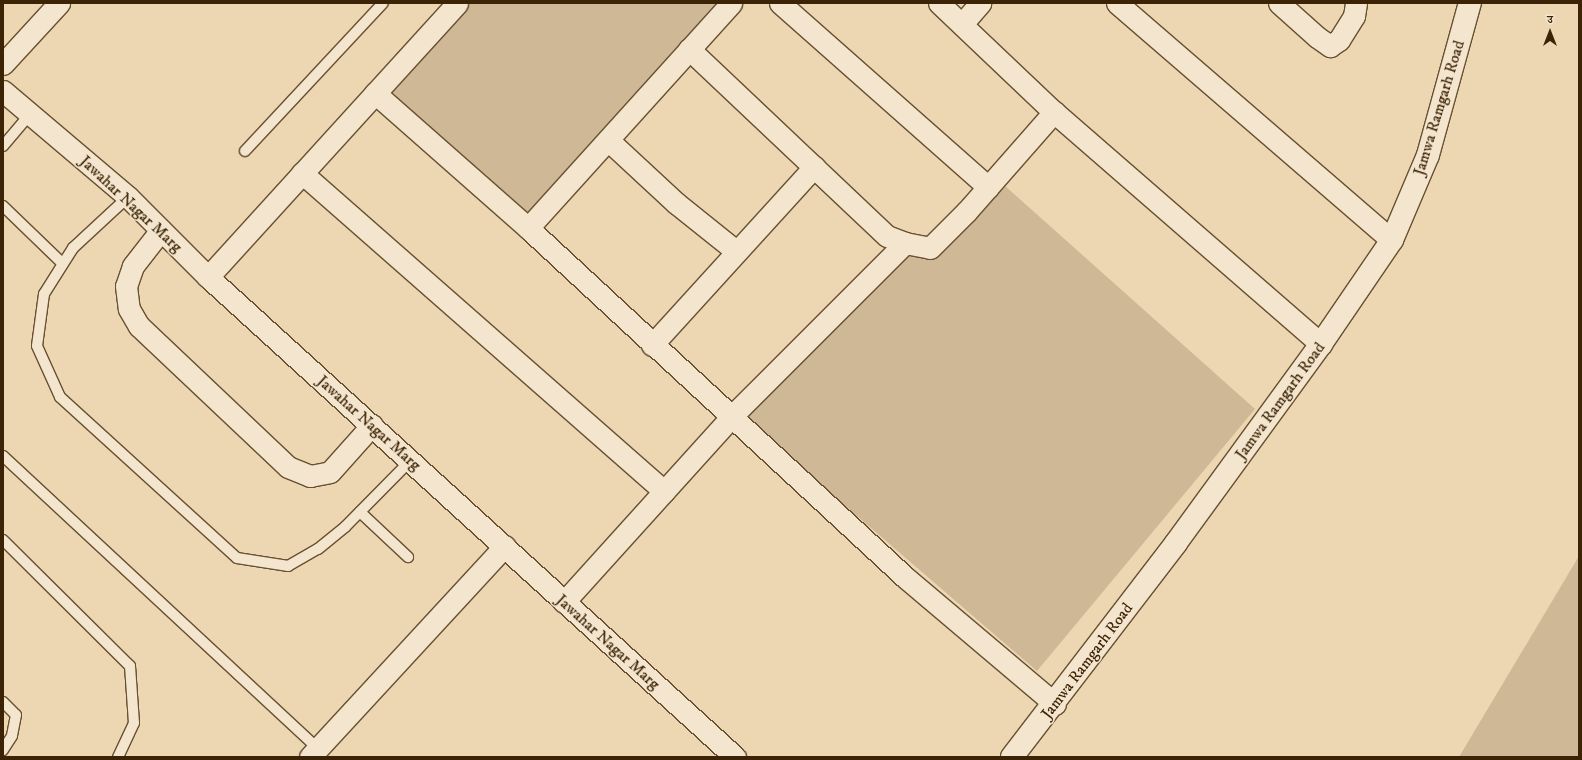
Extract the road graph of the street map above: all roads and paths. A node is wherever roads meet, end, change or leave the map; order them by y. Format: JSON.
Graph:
{"nodes":[{"id":1,"x":59,"y":3,"type":"edge"},
{"id":2,"x":383,"y":3,"type":"edge"},
{"id":3,"x":456,"y":3,"type":"edge"},
{"id":4,"x":731,"y":3,"type":"edge"},
{"id":5,"x":780,"y":3,"type":"edge"},
{"id":6,"x":939,"y":3,"type":"edge"},
{"id":7,"x":980,"y":3,"type":"edge"},
{"id":8,"x":1117,"y":3,"type":"edge"},
{"id":9,"x":1279,"y":3,"type":"edge"},
{"id":10,"x":1356,"y":3,"type":"edge"},
{"id":11,"x":1470,"y":3,"type":"edge"},
{"id":12,"x":962,"y":24,"type":"junction"},
{"id":13,"x":689,"y":49,"type":"junction"},
{"id":14,"x":3,"y":64,"type":"edge"},
{"id":15,"x":3,"y":91,"type":"edge"},
{"id":16,"x":375,"y":93,"type":"junction"},
{"id":17,"x":1054,"y":112,"type":"junction"},
{"id":18,"x":30,"y":114,"type":"junction"},
{"id":19,"x":608,"y":140,"type":"junction"},
{"id":20,"x":3,"y":146,"type":"edge"},
{"id":21,"x":245,"y":151,"type":"dead end"},
{"id":22,"x":814,"y":167,"type":"junction"},
{"id":23,"x":302,"y":173,"type":"junction"},
{"id":24,"x":988,"y":187,"type":"junction"},
{"id":25,"x":128,"y":196,"type":"junction"},
{"id":26,"x":3,"y":206,"type":"edge"},
{"id":27,"x":528,"y":228,"type":"junction"},
{"id":28,"x":161,"y":230,"type":"junction"},
{"id":29,"x":1392,"y":240,"type":"junction"},
{"id":30,"x":905,"y":243,"type":"junction"},
{"id":31,"x":736,"y":251,"type":"junction"},
{"id":32,"x":63,"y":264,"type":"junction"},
{"id":33,"x":208,"y":277,"type":"junction"},
{"id":34,"x":1321,"y":344,"type":"junction"},
{"id":35,"x":652,"y":345,"type":"junction"},
{"id":36,"x":731,"y":417,"type":"junction"},
{"id":37,"x":372,"y":426,"type":"junction"},
{"id":38,"x":3,"y":456,"type":"edge"},
{"id":39,"x":410,"y":461,"type":"junction"},
{"id":40,"x":664,"y":491,"type":"junction"},
{"id":41,"x":360,"y":512,"type":"junction"},
{"id":42,"x":3,"y":540,"type":"edge"},
{"id":43,"x":504,"y":546,"type":"junction"},
{"id":44,"x":408,"y":557,"type":"dead end"},
{"id":45,"x":564,"y":602,"type":"junction"},
{"id":46,"x":3,"y":702,"type":"edge"},
{"id":47,"x":1055,"y":704,"type":"junction"},
{"id":48,"x":3,"y":750,"type":"edge"},
{"id":49,"x":314,"y":753,"type":"edge"},
{"id":50,"x":118,"y":757,"type":"edge"},
{"id":51,"x":735,"y":757,"type":"edge"},
{"id":52,"x":1012,"y":757,"type":"edge"}],
"edges":[{"from":1,"to":14,"type":"street"},
{"from":2,"to":21,"type":"lane"},
{"from":3,"to":16,"type":"street"},
{"from":4,"to":13,"type":"street"},
{"from":5,"to":24,"type":"street"},
{"from":6,"to":12,"type":"street"},
{"from":7,"to":12,"type":"street"},
{"from":8,"to":29,"type":"street"},
{"from":9,"to":10,"type":"street"},
{"from":11,"to":29,"type":"main road","name":"Jamwa Ramgarh Road"},
{"from":12,"to":17,"type":"street"},
{"from":13,"to":19,"type":"street"},
{"from":13,"to":22,"type":"street"},
{"from":15,"to":18,"type":"street","name":"Jawahar Nagar Marg"},
{"from":16,"to":23,"type":"street"},
{"from":16,"to":27,"type":"street"},
{"from":17,"to":24,"type":"street"},
{"from":17,"to":34,"type":"street"},
{"from":18,"to":20,"type":"lane"},
{"from":18,"to":25,"type":"street","name":"Jawahar Nagar Marg"},
{"from":19,"to":27,"type":"street"},
{"from":19,"to":31,"type":"street"},
{"from":22,"to":30,"type":"street"},
{"from":22,"to":31,"type":"street"},
{"from":23,"to":33,"type":"street"},
{"from":23,"to":40,"type":"street"},
{"from":24,"to":30,"type":"street"},
{"from":25,"to":28,"type":"street","name":"Jawahar Nagar Marg"},
{"from":25,"to":32,"type":"lane"},
{"from":26,"to":32,"type":"lane"},
{"from":27,"to":35,"type":"street"},
{"from":28,"to":33,"type":"street","name":"Jawahar Nagar Marg"},
{"from":28,"to":37,"type":"street"},
{"from":29,"to":34,"type":"main road","name":"Jamwa Ramgarh Road"},
{"from":30,"to":36,"type":"street"},
{"from":31,"to":35,"type":"street"},
{"from":32,"to":41,"type":"lane"},
{"from":33,"to":37,"type":"street","name":"Jawahar Nagar Marg"},
{"from":34,"to":47,"type":"main road","name":"Jamwa Ramgarh Road"},
{"from":35,"to":36,"type":"street"},
{"from":36,"to":40,"type":"street"},
{"from":36,"to":47,"type":"street"},
{"from":37,"to":39,"type":"street","name":"Jawahar Nagar Marg"},
{"from":38,"to":49,"type":"lane"},
{"from":39,"to":41,"type":"lane"},
{"from":39,"to":43,"type":"street","name":"Jawahar Nagar Marg"},
{"from":40,"to":45,"type":"street"},
{"from":41,"to":44,"type":"lane"},
{"from":42,"to":50,"type":"lane"},
{"from":43,"to":45,"type":"street","name":"Jawahar Nagar Marg"},
{"from":43,"to":49,"type":"street"},
{"from":45,"to":51,"type":"street","name":"Jawahar Nagar Marg"},
{"from":46,"to":48,"type":"lane"},
{"from":47,"to":52,"type":"main road","name":"Jamwa Ramgarh Road"}]}
